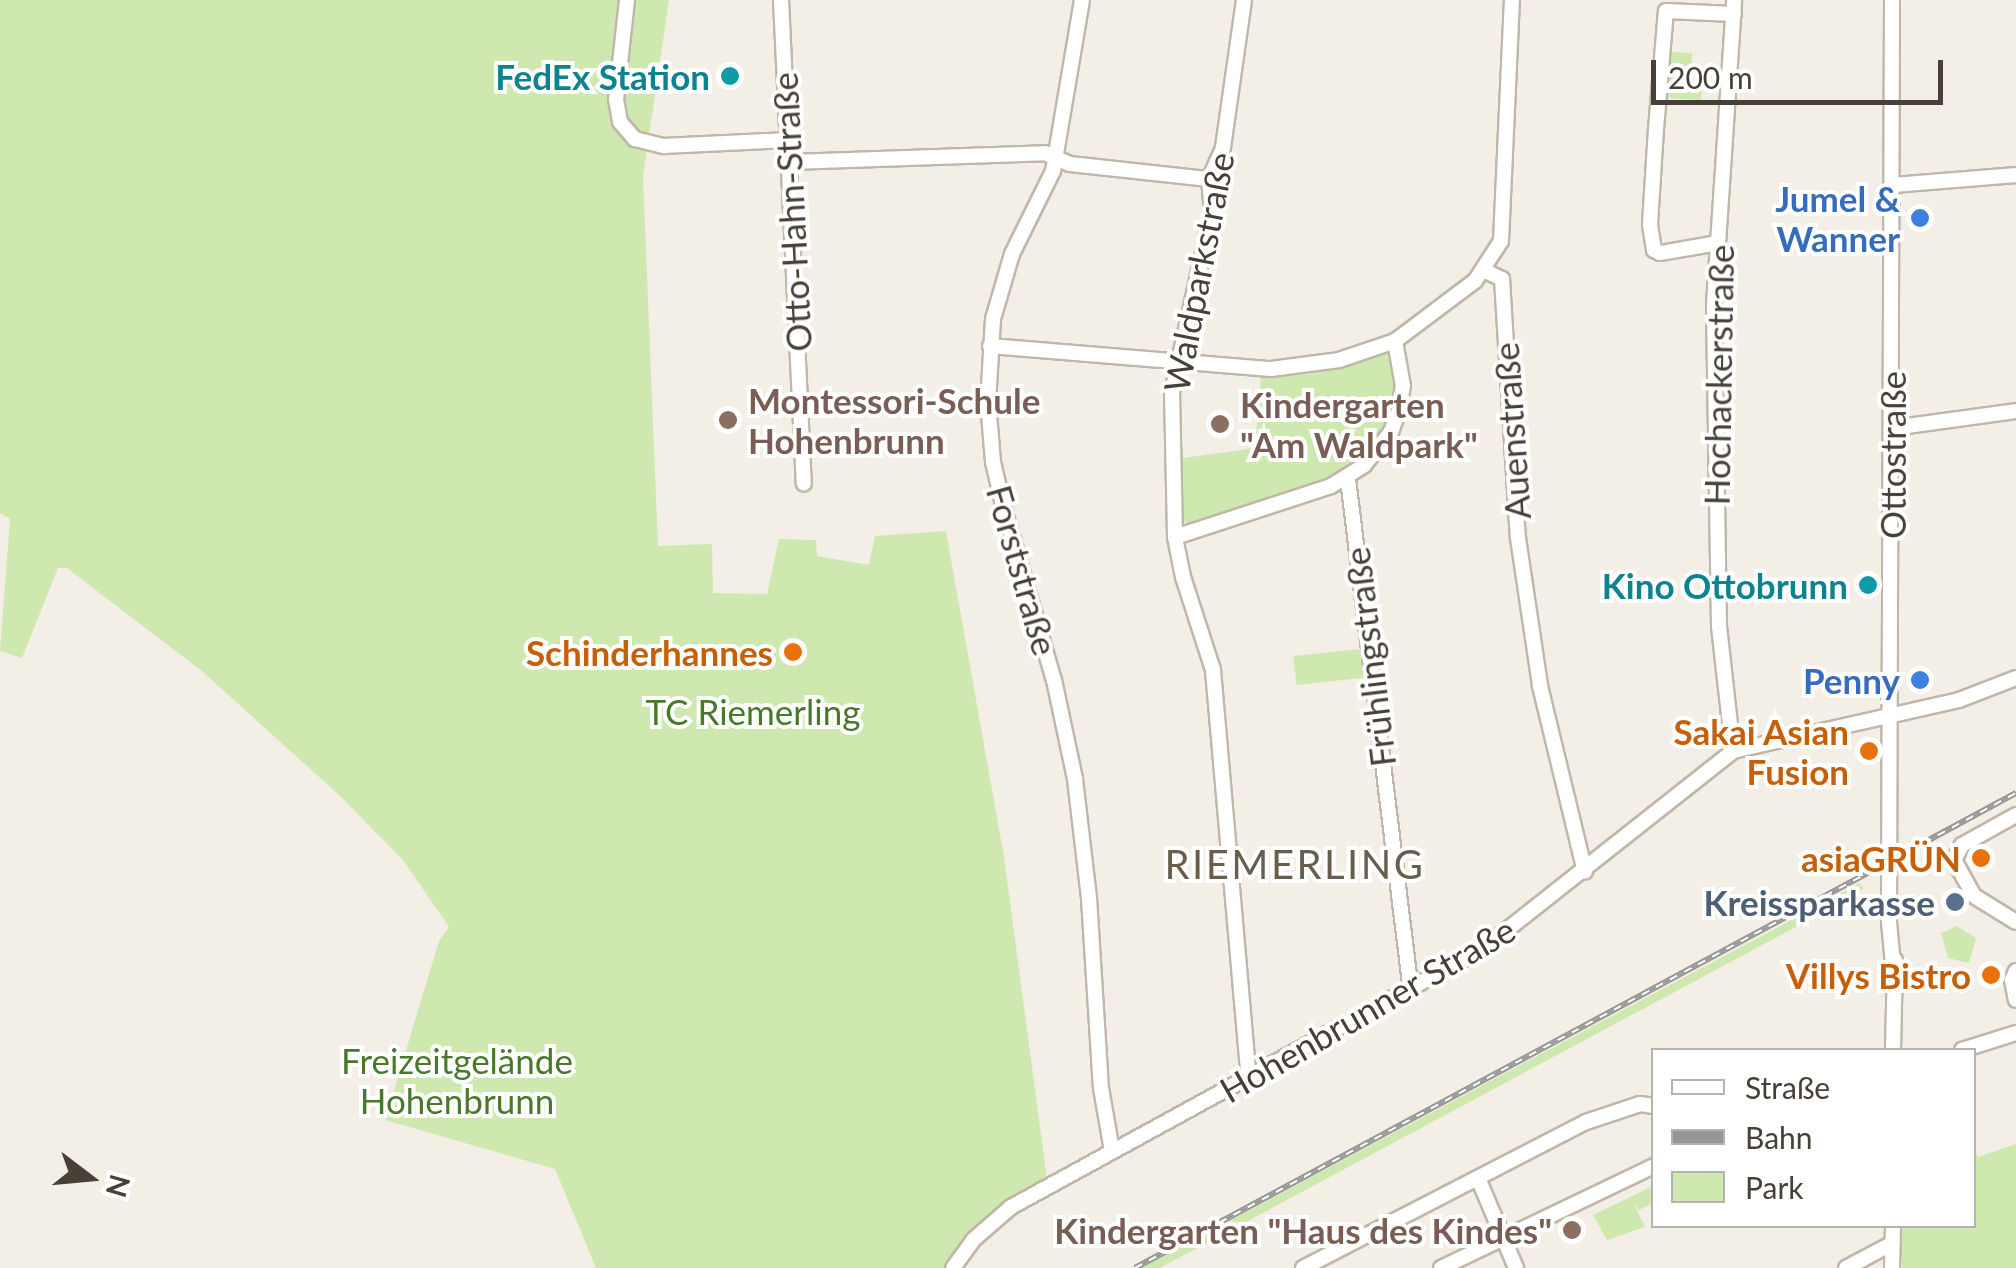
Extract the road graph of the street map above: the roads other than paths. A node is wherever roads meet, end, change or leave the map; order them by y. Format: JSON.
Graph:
{"nodes":[{"id":1,"x":627,"y":0,"type":"edge"},
{"id":2,"x":782,"y":0,"type":"edge"},
{"id":3,"x":1082,"y":0,"type":"edge"},
{"id":4,"x":1244,"y":0,"type":"edge"},
{"id":5,"x":1512,"y":0,"type":"edge"},
{"id":6,"x":1892,"y":0,"type":"edge"},
{"id":7,"x":1734,"y":7,"type":"edge"},
{"id":8,"x":787,"y":140,"type":"junction"},
{"id":9,"x":1056,"y":160,"type":"junction"},
{"id":10,"x":790,"y":162,"type":"junction"},
{"id":11,"x":2016,"y":175,"type":"edge"},
{"id":12,"x":1209,"y":179,"type":"junction"},
{"id":13,"x":1894,"y":185,"type":"junction"},
{"id":14,"x":1718,"y":243,"type":"junction"},
{"id":15,"x":1485,"y":271,"type":"junction"},
{"id":16,"x":1395,"y":341,"type":"junction"},
{"id":17,"x":990,"y":346,"type":"junction"},
{"id":18,"x":1177,"y":359,"type":"junction"},
{"id":19,"x":2016,"y":411,"type":"edge"},
{"id":20,"x":1892,"y":428,"type":"junction"},
{"id":21,"x":1348,"y":478,"type":"junction"},
{"id":22,"x":804,"y":483,"type":"dead end"},
{"id":23,"x":1175,"y":537,"type":"junction"},
{"id":24,"x":2016,"y":678,"type":"edge"},
{"id":25,"x":1892,"y":716,"type":"junction"},
{"id":26,"x":1733,"y":751,"type":"junction"},
{"id":27,"x":2016,"y":815,"type":"edge"},
{"id":28,"x":1585,"y":872,"type":"junction"},
{"id":29,"x":2016,"y":922,"type":"edge"},
{"id":30,"x":2016,"y":971,"type":"edge"},
{"id":31,"x":1411,"y":991,"type":"junction"},
{"id":32,"x":2016,"y":1000,"type":"edge"},
{"id":33,"x":2016,"y":1033,"type":"edge"},
{"id":34,"x":1893,"y":1048,"type":"edge"},
{"id":35,"x":1968,"y":1048,"type":"edge"},
{"id":36,"x":1249,"y":1078,"type":"junction"},
{"id":37,"x":1651,"y":1106,"type":"edge"},
{"id":38,"x":1112,"y":1151,"type":"junction"},
{"id":39,"x":1651,"y":1167,"type":"edge"},
{"id":40,"x":1478,"y":1178,"type":"junction"},
{"id":41,"x":1893,"y":1228,"type":"edge"},
{"id":42,"x":1501,"y":1240,"type":"junction"},
{"id":43,"x":1892,"y":1243,"type":"junction"},
{"id":44,"x":953,"y":1268,"type":"edge"},
{"id":45,"x":1303,"y":1268,"type":"edge"},
{"id":46,"x":1441,"y":1268,"type":"edge"},
{"id":47,"x":1516,"y":1268,"type":"edge"},
{"id":48,"x":1846,"y":1268,"type":"edge"},
{"id":49,"x":1892,"y":1268,"type":"edge"}],
"edges":[{"from":1,"to":8,"type":"street"},
{"from":2,"to":8,"type":"street","name":"Otto-Hahn-Straße"},
{"from":3,"to":9,"type":"street","name":"Forststraße"},
{"from":4,"to":12,"type":"street","name":"Waldparkstraße"},
{"from":5,"to":15,"type":"street"},
{"from":6,"to":13,"type":"street","name":"Ottostraße"},
{"from":7,"to":14,"type":"street","name":"Hochackerstraße"},
{"from":7,"to":14,"type":"street"},
{"from":8,"to":10,"type":"street","name":"Otto-Hahn-Straße"},
{"from":9,"to":10,"type":"street"},
{"from":9,"to":12,"type":"street"},
{"from":9,"to":17,"type":"street","name":"Forststraße"},
{"from":10,"to":22,"type":"street","name":"Otto-Hahn-Straße"},
{"from":11,"to":13,"type":"street"},
{"from":12,"to":18,"type":"street","name":"Waldparkstraße"},
{"from":13,"to":20,"type":"street","name":"Ottostraße"},
{"from":14,"to":26,"type":"street","name":"Hochackerstraße"},
{"from":15,"to":16,"type":"street"},
{"from":15,"to":28,"type":"street","name":"Auenstraße"},
{"from":16,"to":18,"type":"street"},
{"from":16,"to":21,"type":"street"},
{"from":17,"to":18,"type":"street"},
{"from":17,"to":38,"type":"street","name":"Forststraße"},
{"from":18,"to":23,"type":"street","name":"Waldparkstraße"},
{"from":19,"to":20,"type":"street"},
{"from":20,"to":25,"type":"street","name":"Ottostraße"},
{"from":21,"to":23,"type":"street"},
{"from":21,"to":31,"type":"street","name":"Frühlingstraße"},
{"from":23,"to":36,"type":"street","name":"Waldparkstraße"},
{"from":24,"to":25,"type":"street","name":"Hohenbrunner Straße"},
{"from":25,"to":26,"type":"street","name":"Hohenbrunner Straße"},
{"from":25,"to":34,"type":"street","name":"Ottostraße"},
{"from":26,"to":28,"type":"street","name":"Hohenbrunner Straße"},
{"from":27,"to":29,"type":"street"},
{"from":28,"to":31,"type":"street","name":"Hohenbrunner Straße"},
{"from":30,"to":32,"type":"street"},
{"from":31,"to":36,"type":"street","name":"Hohenbrunner Straße"},
{"from":33,"to":35,"type":"street"},
{"from":36,"to":38,"type":"street","name":"Hohenbrunner Straße"},
{"from":37,"to":40,"type":"street"},
{"from":38,"to":44,"type":"street","name":"Hohenbrunner Straße"},
{"from":39,"to":42,"type":"street"},
{"from":40,"to":42,"type":"street"},
{"from":40,"to":45,"type":"street"},
{"from":41,"to":43,"type":"street"},
{"from":42,"to":46,"type":"street"},
{"from":42,"to":47,"type":"street"},
{"from":43,"to":48,"type":"street"},
{"from":43,"to":49,"type":"street"}]}
